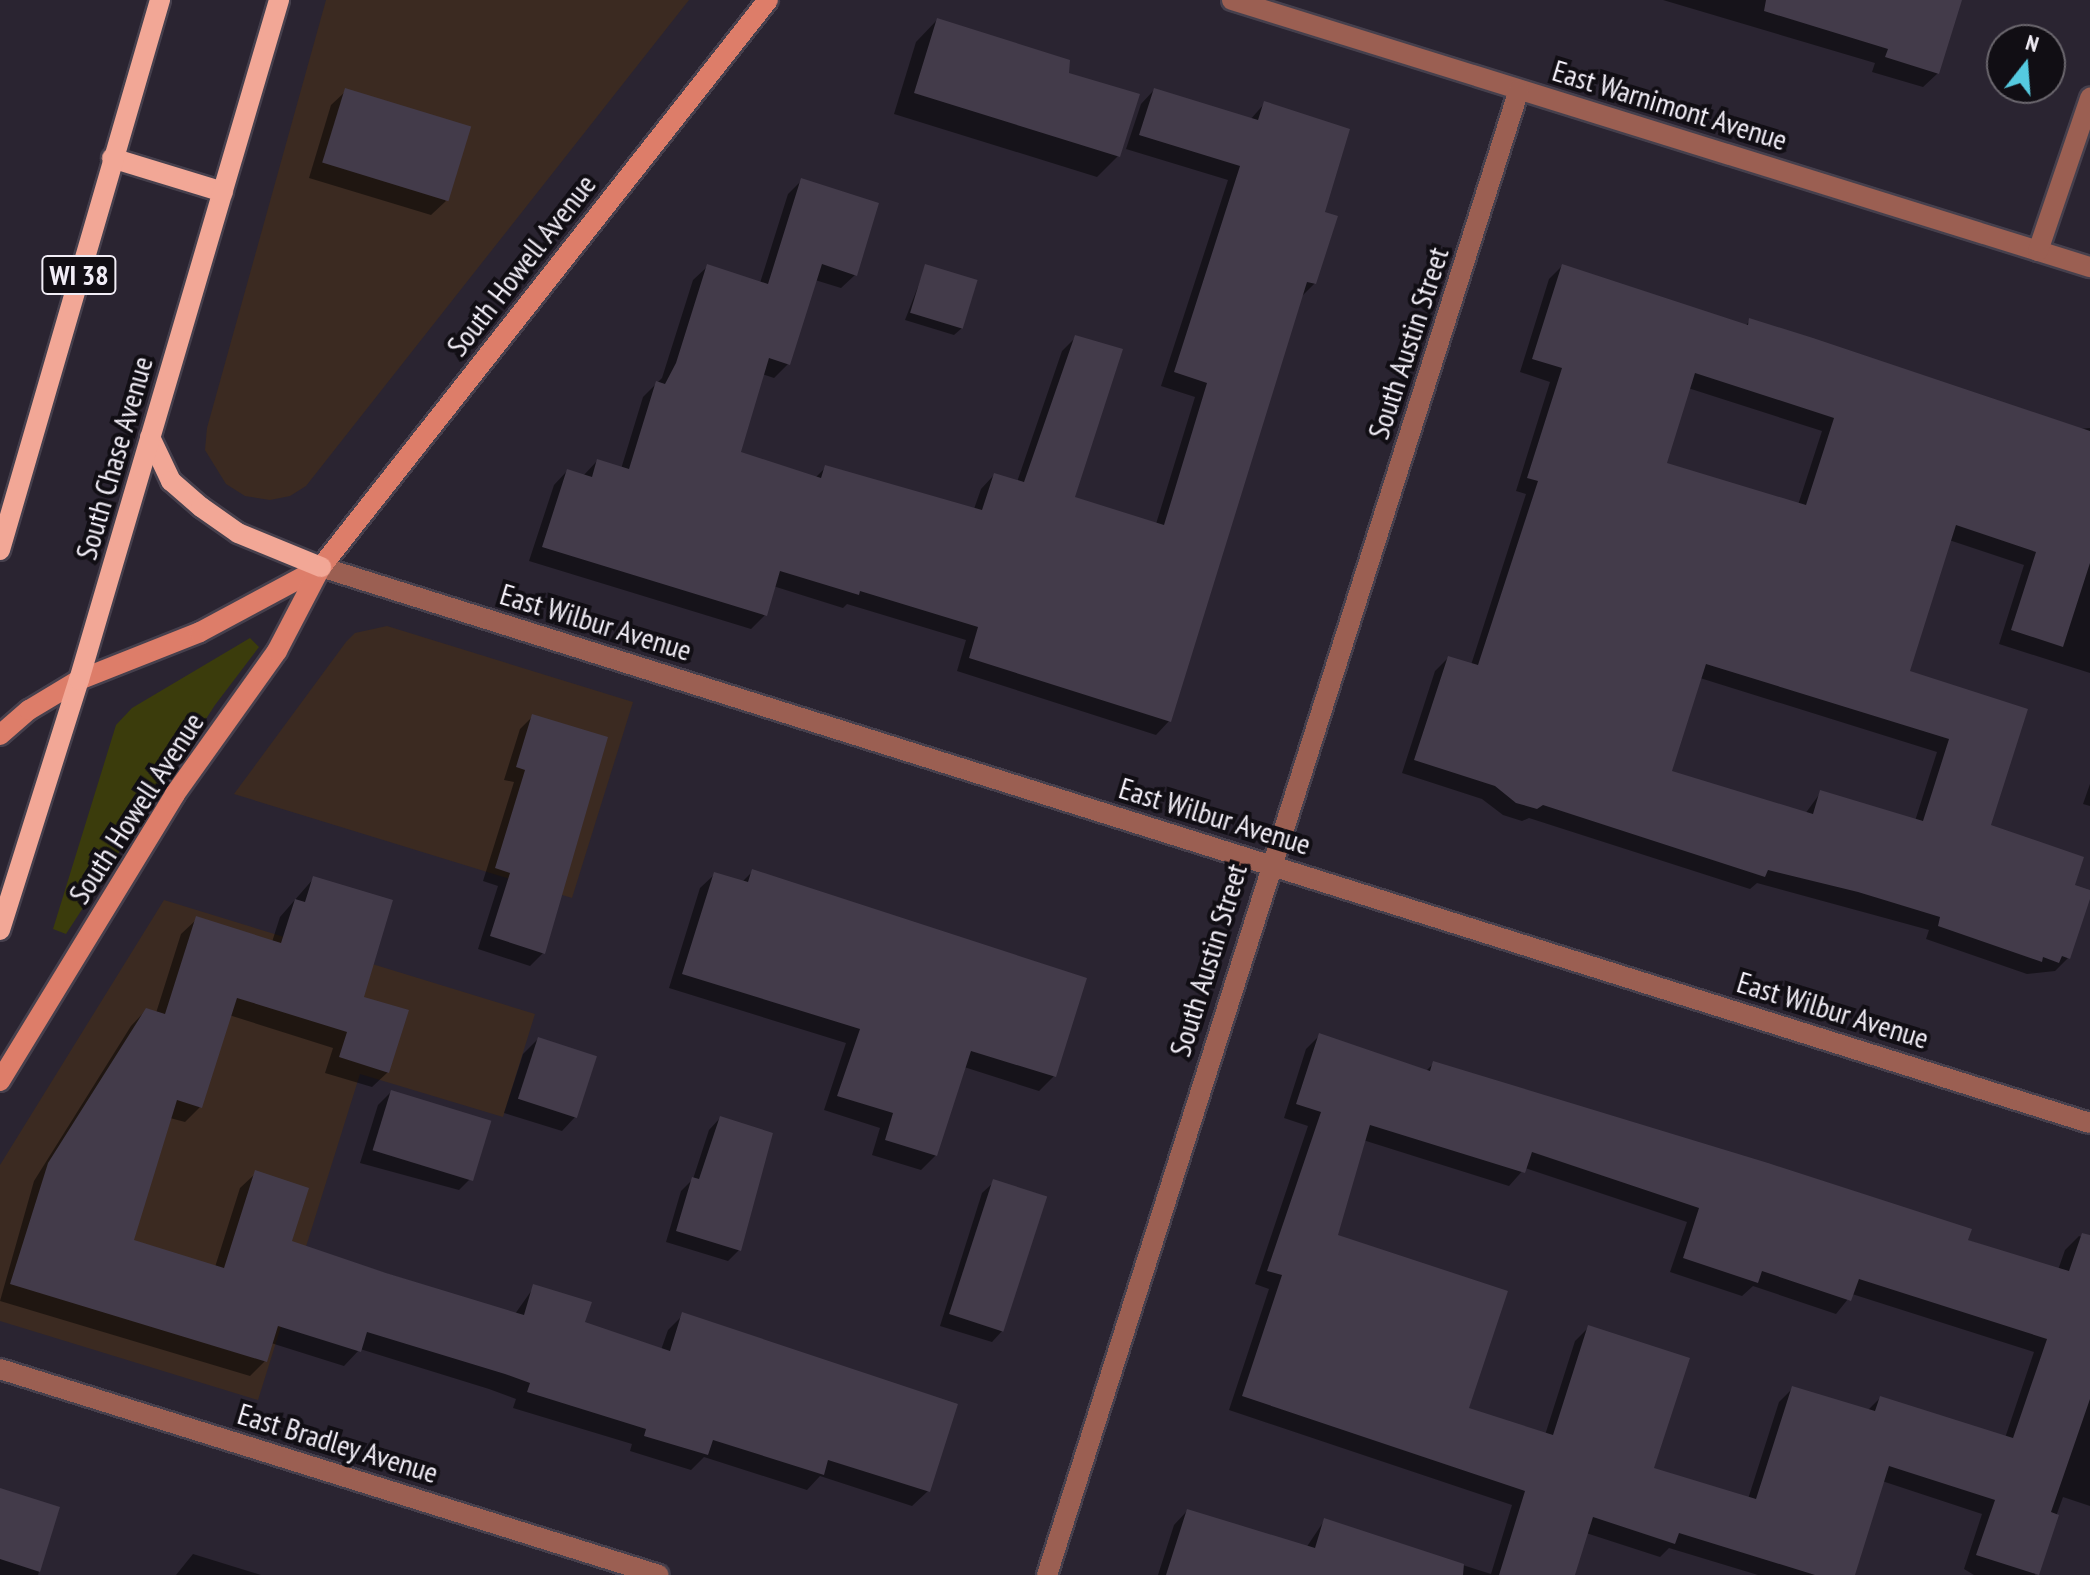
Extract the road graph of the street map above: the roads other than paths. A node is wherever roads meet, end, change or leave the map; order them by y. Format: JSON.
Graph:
{"nodes":[{"id":1,"x":160,"y":0,"type":"edge"},
{"id":2,"x":279,"y":0,"type":"edge"},
{"id":3,"x":768,"y":0,"type":"edge"},
{"id":4,"x":1232,"y":0,"type":"edge"},
{"id":5,"x":1519,"y":90,"type":"junction"},
{"id":6,"x":2090,"y":98,"type":"edge"},
{"id":7,"x":112,"y":158,"type":"junction"},
{"id":8,"x":223,"y":192,"type":"junction"},
{"id":9,"x":2038,"y":251,"type":"junction"},
{"id":10,"x":2090,"y":267,"type":"edge"},
{"id":11,"x":150,"y":437,"type":"junction"},
{"id":12,"x":0,"y":550,"type":"edge"},
{"id":13,"x":321,"y":567,"type":"junction"},
{"id":14,"x":79,"y":680,"type":"junction"},
{"id":15,"x":0,"y":735,"type":"edge"},
{"id":16,"x":1269,"y":864,"type":"junction"},
{"id":17,"x":0,"y":930,"type":"edge"},
{"id":18,"x":0,"y":1081,"type":"edge"},
{"id":19,"x":2090,"y":1123,"type":"edge"},
{"id":20,"x":0,"y":1369,"type":"edge"},
{"id":21,"x":659,"y":1575,"type":"edge"},
{"id":22,"x":1047,"y":1575,"type":"edge"}],
"edges":[{"from":1,"to":7,"type":"main road","number":"WI 38"},
{"from":2,"to":8,"type":"main road","name":"South Chase Avenue"},
{"from":3,"to":13,"type":"street","name":"South Howell Avenue"},
{"from":4,"to":5,"type":"street","name":"East Warnimont Avenue"},
{"from":5,"to":9,"type":"street","name":"East Warnimont Avenue"},
{"from":5,"to":16,"type":"street","name":"South Austin Street"},
{"from":6,"to":9,"type":"street"},
{"from":7,"to":8,"type":"main road"},
{"from":7,"to":12,"type":"main road","number":"WI 38"},
{"from":8,"to":11,"type":"main road","name":"South Chase Avenue"},
{"from":9,"to":10,"type":"street","name":"East Warnimont Avenue"},
{"from":11,"to":13,"type":"main road"},
{"from":11,"to":14,"type":"main road","name":"South Chase Avenue"},
{"from":13,"to":14,"type":"street","name":"South Howell Avenue"},
{"from":13,"to":16,"type":"street","name":"East Wilbur Avenue"},
{"from":13,"to":18,"type":"street","name":"South Howell Avenue"},
{"from":14,"to":15,"type":"street","name":"South Howell Avenue"},
{"from":14,"to":17,"type":"main road","name":"South Chase Avenue"},
{"from":16,"to":19,"type":"street","name":"East Wilbur Avenue"},
{"from":16,"to":22,"type":"street","name":"South Austin Street"},
{"from":20,"to":21,"type":"street","name":"East Bradley Avenue"}]}
